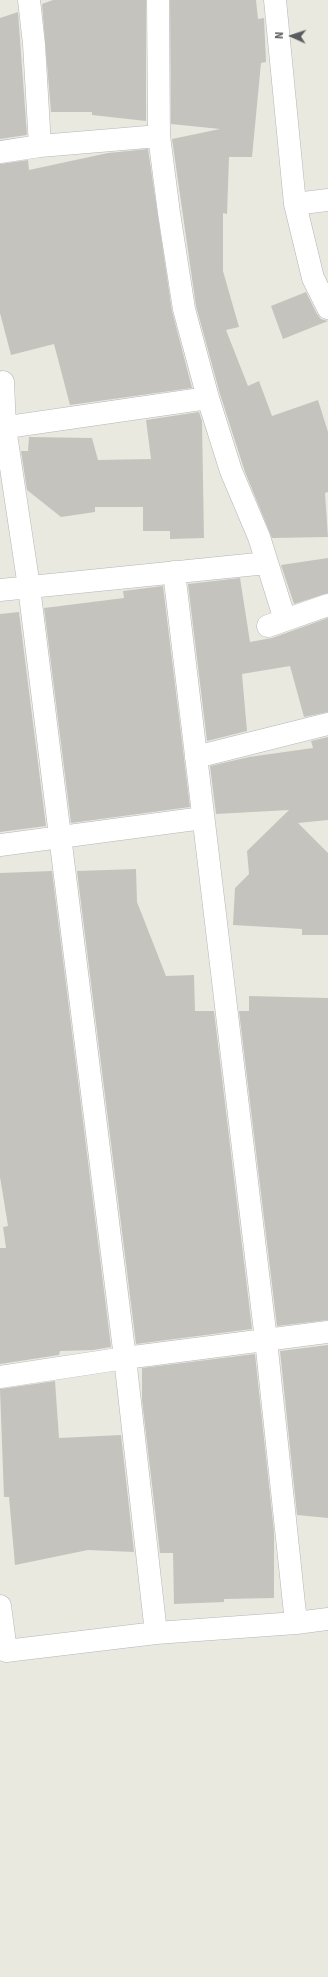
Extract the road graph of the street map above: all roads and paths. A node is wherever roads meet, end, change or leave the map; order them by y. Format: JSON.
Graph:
{"nodes":[{"id":1,"x":29,"y":0,"type":"edge"},
{"id":2,"x":158,"y":0,"type":"edge"},
{"id":3,"x":275,"y":0,"type":"edge"},
{"id":4,"x":159,"y":136,"type":"junction"},
{"id":5,"x":40,"y":146,"type":"junction"},
{"id":6,"x":0,"y":152,"type":"edge"},
{"id":7,"x":328,"y":200,"type":"edge"},
{"id":8,"x":295,"y":204,"type":"junction"},
{"id":9,"x":328,"y":308,"type":"edge"},
{"id":10,"x":3,"y":382,"type":"dead end"},
{"id":11,"x":208,"y":398,"type":"junction"},
{"id":12,"x":2,"y":428,"type":"edge"},
{"id":13,"x":267,"y":562,"type":"junction"},
{"id":14,"x":174,"y":572,"type":"junction"},
{"id":15,"x":29,"y":587,"type":"junction"},
{"id":16,"x":0,"y":590,"type":"edge"},
{"id":17,"x":328,"y":605,"type":"edge"},
{"id":18,"x":328,"y":724,"type":"edge"},
{"id":19,"x":196,"y":757,"type":"junction"},
{"id":20,"x":203,"y":818,"type":"junction"},
{"id":21,"x":59,"y":837,"type":"junction"},
{"id":22,"x":0,"y":845,"type":"edge"},
{"id":23,"x":328,"y":1332,"type":"edge"},
{"id":24,"x":266,"y":1340,"type":"junction"},
{"id":25,"x":125,"y":1358,"type":"junction"},
{"id":26,"x":0,"y":1377,"type":"edge"},
{"id":27,"x":0,"y":1606,"type":"edge"},
{"id":28,"x":328,"y":1619,"type":"edge"},
{"id":29,"x":296,"y":1623,"type":"junction"},
{"id":30,"x":156,"y":1633,"type":"junction"}],
"edges":[{"from":1,"to":5,"type":"street"},
{"from":2,"to":4,"type":"street"},
{"from":3,"to":8,"type":"street"},
{"from":4,"to":5,"type":"street"},
{"from":4,"to":11,"type":"street"},
{"from":5,"to":6,"type":"street"},
{"from":7,"to":8,"type":"street"},
{"from":8,"to":9,"type":"street"},
{"from":10,"to":12,"type":"street"},
{"from":11,"to":12,"type":"street"},
{"from":11,"to":13,"type":"street"},
{"from":12,"to":15,"type":"street"},
{"from":13,"to":14,"type":"street"},
{"from":13,"to":17,"type":"street"},
{"from":14,"to":15,"type":"street"},
{"from":14,"to":19,"type":"street"},
{"from":15,"to":16,"type":"street"},
{"from":15,"to":21,"type":"street"},
{"from":18,"to":19,"type":"street"},
{"from":19,"to":20,"type":"street"},
{"from":20,"to":21,"type":"street"},
{"from":20,"to":24,"type":"street"},
{"from":21,"to":22,"type":"street"},
{"from":21,"to":25,"type":"street"},
{"from":23,"to":24,"type":"street"},
{"from":24,"to":25,"type":"street"},
{"from":24,"to":29,"type":"street"},
{"from":25,"to":26,"type":"street"},
{"from":25,"to":30,"type":"street"},
{"from":27,"to":30,"type":"street"},
{"from":28,"to":29,"type":"street"},
{"from":29,"to":30,"type":"street"}]}
